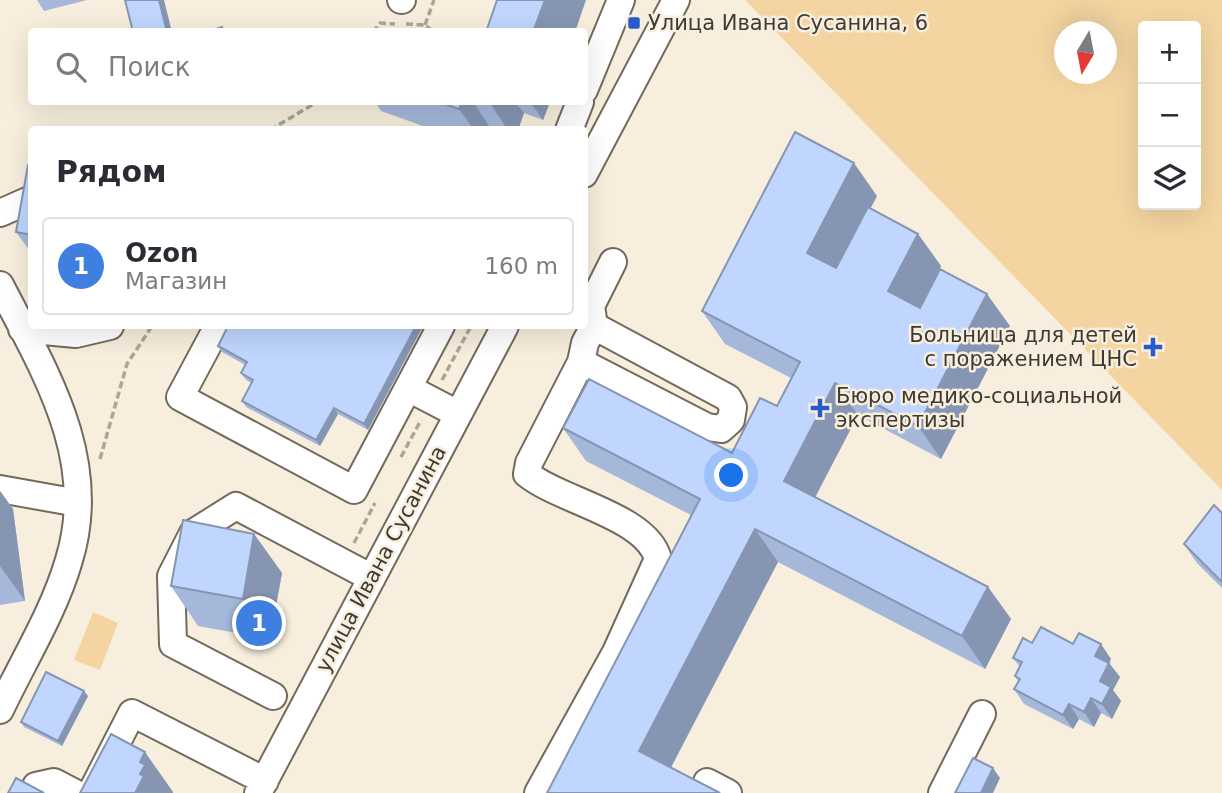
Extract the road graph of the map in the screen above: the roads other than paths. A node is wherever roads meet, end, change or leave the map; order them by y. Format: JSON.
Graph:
{"nodes":[{"id":1,"x":621,"y":0,"type":"edge"},
{"id":2,"x":676,"y":0,"type":"edge"},
{"id":3,"x":588,"y":80,"type":"edge"},
{"id":4,"x":579,"y":105,"type":"edge"},
{"id":5,"x":571,"y":126,"type":"edge"},
{"id":6,"x":588,"y":159,"type":"edge"},
{"id":7,"x":28,"y":202,"type":"edge"},
{"id":8,"x":0,"y":214,"type":"edge"},
{"id":9,"x":613,"y":261,"type":"dead end"},
{"id":10,"x":0,"y":285,"type":"edge"},
{"id":11,"x":594,"y":326,"type":"junction"},
{"id":12,"x":22,"y":329,"type":"junction"},
{"id":13,"x":97,"y":329,"type":"edge"},
{"id":14,"x":216,"y":329,"type":"edge"},
{"id":15,"x":439,"y":329,"type":"edge"},
{"id":16,"x":503,"y":329,"type":"edge"},
{"id":17,"x":581,"y":362,"type":"junction"},
{"id":18,"x":697,"y":382,"type":"junction"},
{"id":19,"x":408,"y":388,"type":"junction"},
{"id":20,"x":678,"y":412,"type":"junction"},
{"id":21,"x":458,"y":414,"type":"junction"},
{"id":22,"x":0,"y":489,"type":"edge"},
{"id":23,"x":78,"y":503,"type":"junction"},
{"id":24,"x":372,"y":578,"type":"junction"},
{"id":25,"x":273,"y":696,"type":"dead end"},
{"id":26,"x":0,"y":710,"type":"edge"},
{"id":27,"x":982,"y":714,"type":"dead end"},
{"id":28,"x":261,"y":787,"type":"edge"},
{"id":29,"x":33,"y":793,"type":"edge"},
{"id":30,"x":75,"y":793,"type":"edge"},
{"id":31,"x":91,"y":793,"type":"edge"},
{"id":32,"x":538,"y":793,"type":"edge"},
{"id":33,"x":942,"y":793,"type":"edge"}],
"edges":[{"from":1,"to":3,"type":"street"},
{"from":2,"to":6,"type":"street"},
{"from":4,"to":5,"type":"street"},
{"from":7,"to":8,"type":"street"},
{"from":9,"to":11,"type":"street"},
{"from":10,"to":12,"type":"street"},
{"from":11,"to":17,"type":"street"},
{"from":11,"to":18,"type":"street"},
{"from":12,"to":13,"type":"street"},
{"from":12,"to":23,"type":"street"},
{"from":14,"to":19,"type":"street"},
{"from":15,"to":19,"type":"street"},
{"from":16,"to":21,"type":"street","name":"улица Ивана Сусанина"},
{"from":17,"to":20,"type":"street"},
{"from":17,"to":32,"type":"street"},
{"from":18,"to":20,"type":"street"},
{"from":18,"to":20,"type":"street"},
{"from":19,"to":21,"type":"street"},
{"from":21,"to":24,"type":"street","name":"улица Ивана Сусанина"},
{"from":22,"to":23,"type":"street"},
{"from":23,"to":26,"type":"street"},
{"from":24,"to":25,"type":"street"},
{"from":24,"to":28,"type":"street","name":"улица Ивана Сусанина"},
{"from":27,"to":33,"type":"street"},
{"from":28,"to":31,"type":"street"},
{"from":29,"to":30,"type":"street"}]}
